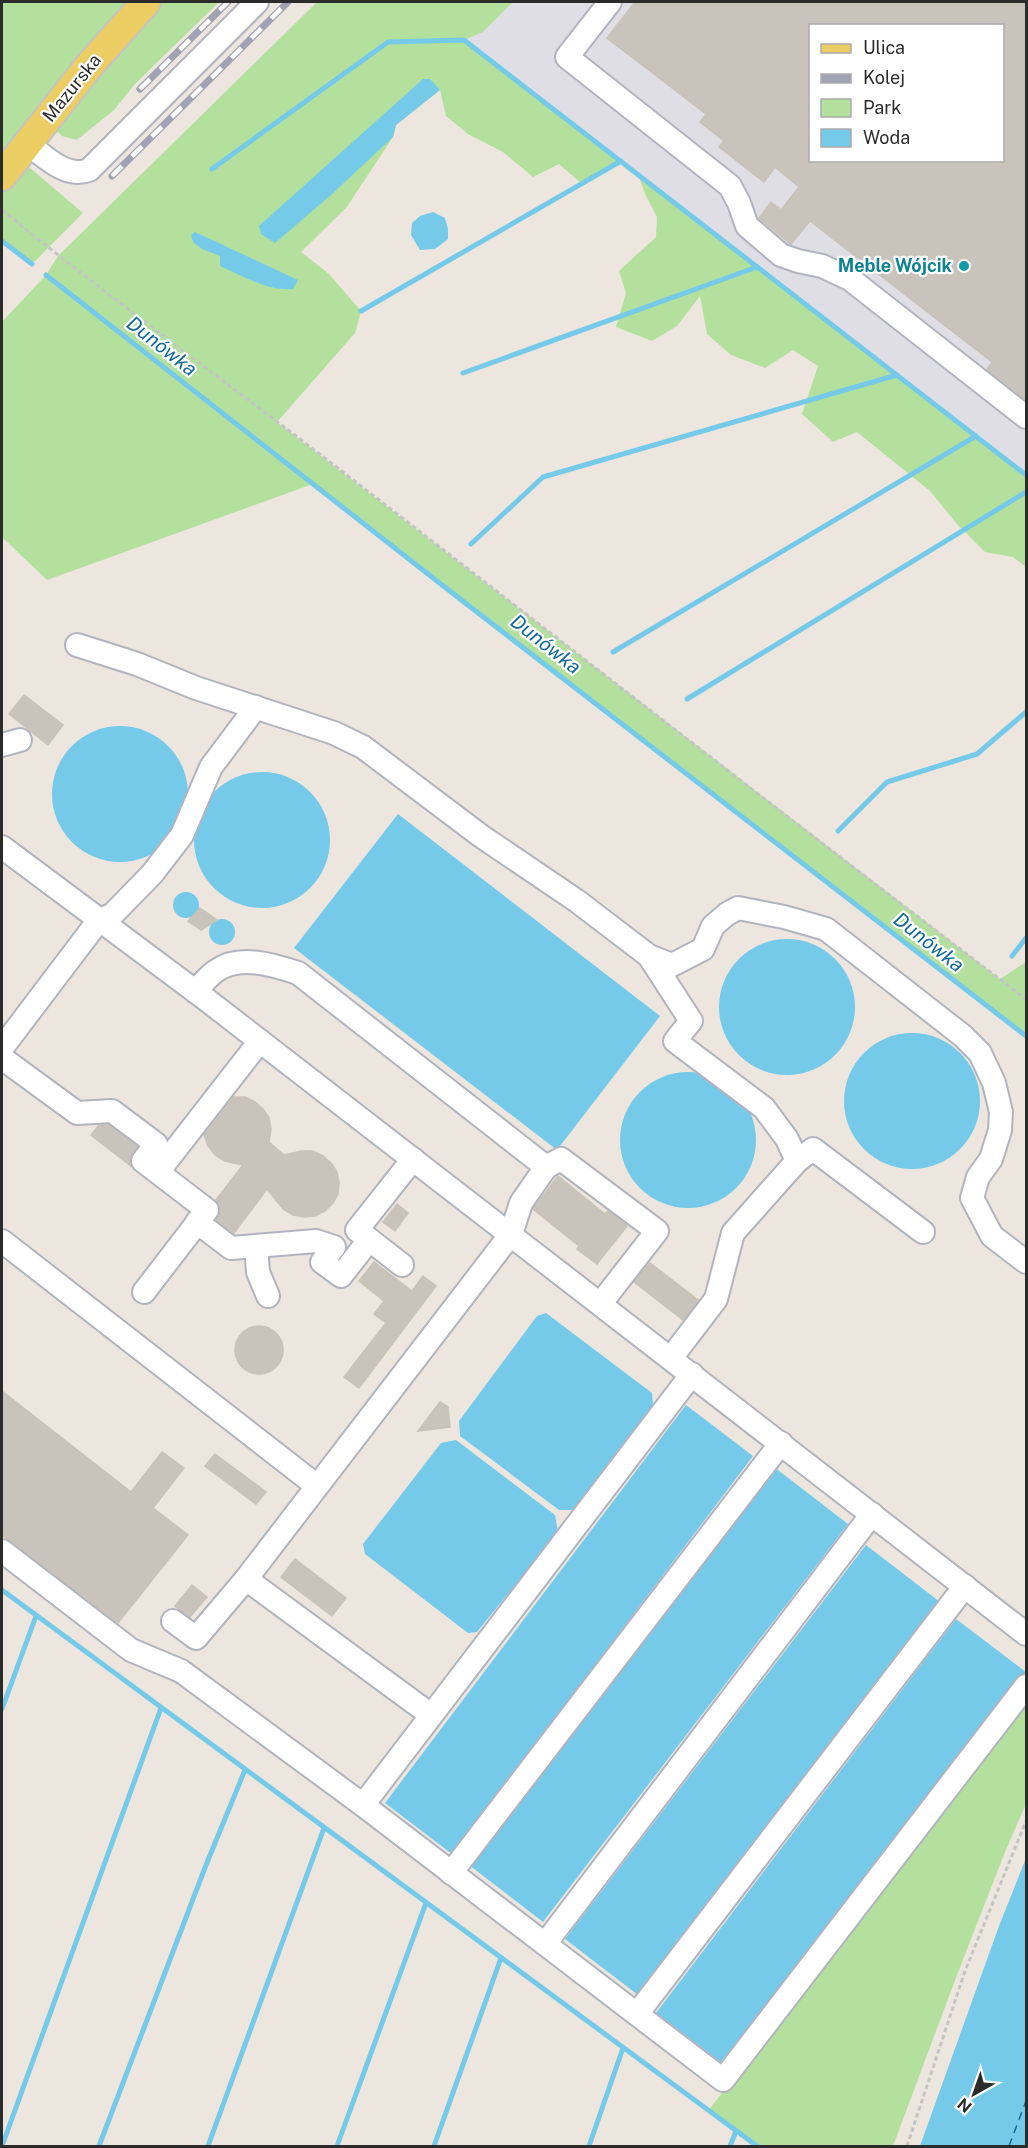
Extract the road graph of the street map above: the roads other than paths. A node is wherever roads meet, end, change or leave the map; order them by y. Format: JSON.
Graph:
{"nodes":[{"id":1,"x":146,"y":2,"type":"edge"},
{"id":2,"x":257,"y":2,"type":"edge"},
{"id":3,"x":610,"y":2,"type":"edge"},
{"id":4,"x":27,"y":143,"type":"junction"},
{"id":5,"x":2,"y":177,"type":"edge"},
{"id":6,"x":1026,"y":417,"type":"edge"},
{"id":7,"x":77,"y":645,"type":"dead end"},
{"id":8,"x":256,"y":707,"type":"junction"},
{"id":9,"x":2,"y":847,"type":"edge"},
{"id":10,"x":99,"y":920,"type":"junction"},
{"id":11,"x":649,"y":956,"type":"junction"},
{"id":12,"x":195,"y":991,"type":"junction"},
{"id":13,"x":260,"y":1041,"type":"junction"},
{"id":14,"x":2,"y":1048,"type":"edge"},
{"id":15,"x":2,"y":1058,"type":"edge"},
{"id":16,"x":413,"y":1159,"type":"junction"},
{"id":17,"x":797,"y":1161,"type":"junction"},
{"id":18,"x":546,"y":1167,"type":"junction"},
{"id":19,"x":158,"y":1172,"type":"junction"},
{"id":20,"x":197,"y":1222,"type":"junction"},
{"id":21,"x":923,"y":1232,"type":"dead end"},
{"id":22,"x":511,"y":1234,"type":"junction"},
{"id":23,"x":369,"y":1240,"type":"junction"},
{"id":24,"x":2,"y":1241,"type":"edge"},
{"id":25,"x":256,"y":1246,"type":"junction"},
{"id":26,"x":1026,"y":1262,"type":"edge"},
{"id":27,"x":402,"y":1265,"type":"dead end"},
{"id":28,"x":144,"y":1292,"type":"dead end"},
{"id":29,"x":268,"y":1296,"type":"dead end"},
{"id":30,"x":601,"y":1303,"type":"junction"},
{"id":31,"x":671,"y":1358,"type":"junction"},
{"id":32,"x":692,"y":1374,"type":"junction"},
{"id":33,"x":780,"y":1443,"type":"junction"},
{"id":34,"x":317,"y":1486,"type":"junction"},
{"id":35,"x":872,"y":1514,"type":"junction"},
{"id":36,"x":2,"y":1551,"type":"edge"},
{"id":37,"x":246,"y":1579,"type":"junction"},
{"id":38,"x":965,"y":1586,"type":"junction"},
{"id":39,"x":173,"y":1621,"type":"dead end"},
{"id":40,"x":1026,"y":1634,"type":"edge"},
{"id":41,"x":1026,"y":1686,"type":"edge"},
{"id":42,"x":431,"y":1716,"type":"junction"},
{"id":43,"x":363,"y":1805,"type":"junction"},
{"id":44,"x":451,"y":1873,"type":"junction"},
{"id":45,"x":545,"y":1944,"type":"junction"},
{"id":46,"x":638,"y":2014,"type":"junction"}],
"edges":[{"from":1,"to":4,"type":"main road","name":"Mazurska"},
{"from":2,"to":4,"type":"lane"},
{"from":3,"to":6,"type":"lane"},
{"from":4,"to":5,"type":"main road","name":"Mazurska"},
{"from":7,"to":8,"type":"lane"},
{"from":8,"to":10,"type":"lane"},
{"from":8,"to":11,"type":"lane"},
{"from":9,"to":10,"type":"lane"},
{"from":10,"to":12,"type":"lane"},
{"from":10,"to":14,"type":"lane"},
{"from":11,"to":17,"type":"lane"},
{"from":11,"to":26,"type":"lane"},
{"from":12,"to":13,"type":"lane"},
{"from":12,"to":18,"type":"lane"},
{"from":13,"to":16,"type":"lane"},
{"from":13,"to":19,"type":"lane"},
{"from":15,"to":19,"type":"lane"},
{"from":16,"to":22,"type":"lane"},
{"from":16,"to":23,"type":"lane"},
{"from":17,"to":21,"type":"lane"},
{"from":17,"to":31,"type":"lane"},
{"from":18,"to":22,"type":"lane"},
{"from":18,"to":30,"type":"lane"},
{"from":19,"to":20,"type":"lane"},
{"from":20,"to":25,"type":"lane"},
{"from":20,"to":28,"type":"lane"},
{"from":22,"to":30,"type":"lane"},
{"from":22,"to":34,"type":"lane"},
{"from":23,"to":25,"type":"lane"},
{"from":23,"to":27,"type":"lane"},
{"from":24,"to":34,"type":"lane"},
{"from":25,"to":29,"type":"lane"},
{"from":30,"to":31,"type":"lane"},
{"from":31,"to":32,"type":"lane"},
{"from":32,"to":33,"type":"lane"},
{"from":32,"to":42,"type":"lane"},
{"from":33,"to":35,"type":"lane"},
{"from":33,"to":44,"type":"lane"},
{"from":34,"to":37,"type":"lane"},
{"from":35,"to":38,"type":"lane"},
{"from":35,"to":45,"type":"lane"},
{"from":36,"to":43,"type":"lane"},
{"from":37,"to":39,"type":"lane"},
{"from":37,"to":42,"type":"lane"},
{"from":38,"to":40,"type":"lane"},
{"from":38,"to":46,"type":"lane"},
{"from":41,"to":46,"type":"lane"},
{"from":42,"to":43,"type":"lane"},
{"from":43,"to":44,"type":"lane"},
{"from":44,"to":45,"type":"lane"},
{"from":45,"to":46,"type":"lane"}]}
